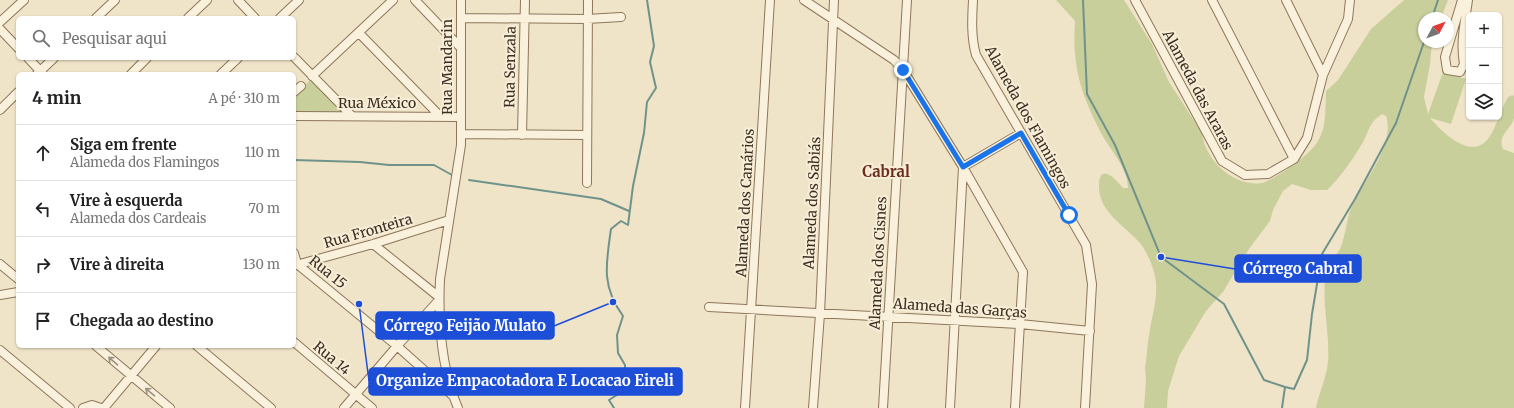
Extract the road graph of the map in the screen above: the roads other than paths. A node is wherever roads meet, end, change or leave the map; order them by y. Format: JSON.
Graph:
{"nodes":[{"id":1,"x":24,"y":0,"type":"edge"},
{"id":2,"x":115,"y":0,"type":"edge"},
{"id":3,"x":207,"y":0,"type":"edge"},
{"id":4,"x":238,"y":0,"type":"edge"},
{"id":5,"x":299,"y":0,"type":"edge"},
{"id":6,"x":392,"y":0,"type":"edge"},
{"id":7,"x":415,"y":0,"type":"edge"},
{"id":8,"x":460,"y":0,"type":"edge"},
{"id":9,"x":525,"y":0,"type":"edge"},
{"id":10,"x":588,"y":0,"type":"edge"},
{"id":11,"x":770,"y":0,"type":"edge"},
{"id":12,"x":804,"y":0,"type":"edge"},
{"id":13,"x":834,"y":0,"type":"edge"},
{"id":14,"x":907,"y":0,"type":"edge"},
{"id":15,"x":973,"y":0,"type":"edge"},
{"id":16,"x":1135,"y":0,"type":"edge"},
{"id":17,"x":1212,"y":0,"type":"edge"},
{"id":18,"x":1286,"y":0,"type":"edge"},
{"id":19,"x":1350,"y":0,"type":"edge"},
{"id":20,"x":1462,"y":0,"type":"edge"},
{"id":21,"x":1468,"y":0,"type":"edge"},
{"id":22,"x":98,"y":16,"type":"edge"},
{"id":23,"x":190,"y":16,"type":"edge"},
{"id":24,"x":253,"y":16,"type":"edge"},
{"id":25,"x":282,"y":16,"type":"edge"},
{"id":26,"x":525,"y":17,"type":"junction"},
{"id":27,"x":621,"y":17,"type":"dead end"},
{"id":28,"x":461,"y":18,"type":"junction"},
{"id":29,"x":587,"y":19,"type":"junction"},
{"id":30,"x":833,"y":19,"type":"junction"},
{"id":31,"x":0,"y":22,"type":"edge"},
{"id":32,"x":0,"y":29,"type":"edge"},
{"id":33,"x":359,"y":33,"type":"junction"},
{"id":34,"x":16,"y":46,"type":"edge"},
{"id":35,"x":460,"y":46,"type":"junction"},
{"id":36,"x":296,"y":59,"type":"edge"},
{"id":37,"x":30,"y":60,"type":"edge"},
{"id":38,"x":52,"y":60,"type":"edge"},
{"id":39,"x":145,"y":60,"type":"edge"},
{"id":40,"x":236,"y":60,"type":"edge"},
{"id":41,"x":903,"y":70,"type":"junction"},
{"id":42,"x":39,"y":72,"type":"edge"},
{"id":43,"x":41,"y":72,"type":"edge"},
{"id":44,"x":133,"y":72,"type":"edge"},
{"id":45,"x":223,"y":72,"type":"edge"},
{"id":46,"x":1323,"y":75,"type":"junction"},
{"id":47,"x":312,"y":76,"type":"junction"},
{"id":48,"x":301,"y":86,"type":"dead end"},
{"id":49,"x":296,"y":90,"type":"edge"},
{"id":50,"x":16,"y":94,"type":"edge"},
{"id":51,"x":0,"y":110,"type":"edge"},
{"id":52,"x":296,"y":116,"type":"edge"},
{"id":53,"x":352,"y":116,"type":"junction"},
{"id":54,"x":440,"y":116,"type":"junction"},
{"id":55,"x":459,"y":117,"type":"junction"},
{"id":56,"x":1021,"y":133,"type":"junction"},
{"id":57,"x":461,"y":134,"type":"junction"},
{"id":58,"x":587,"y":134,"type":"junction"},
{"id":59,"x":522,"y":135,"type":"junction"},
{"id":60,"x":1294,"y":159,"type":"junction"},
{"id":61,"x":963,"y":167,"type":"junction"},
{"id":62,"x":587,"y":183,"type":"dead end"},
{"id":63,"x":448,"y":220,"type":"junction"},
{"id":64,"x":373,"y":244,"type":"junction"},
{"id":65,"x":0,"y":264,"type":"edge"},
{"id":66,"x":296,"y":265,"type":"edge"},
{"id":67,"x":16,"y":277,"type":"edge"},
{"id":68,"x":16,"y":292,"type":"edge"},
{"id":69,"x":0,"y":295,"type":"edge"},
{"id":70,"x":439,"y":298,"type":"junction"},
{"id":71,"x":709,"y":307,"type":"dead end"},
{"id":72,"x":752,"y":308,"type":"junction"},
{"id":73,"x":820,"y":314,"type":"junction"},
{"id":74,"x":888,"y":316,"type":"junction"},
{"id":75,"x":956,"y":322,"type":"junction"},
{"id":76,"x":1020,"y":324,"type":"junction"},
{"id":77,"x":1090,"y":331,"type":"junction"},
{"id":78,"x":296,"y":344,"type":"edge"},
{"id":79,"x":397,"y":346,"type":"junction"},
{"id":80,"x":98,"y":348,"type":"edge"},
{"id":81,"x":154,"y":348,"type":"edge"},
{"id":82,"x":199,"y":348,"type":"edge"},
{"id":83,"x":0,"y":350,"type":"edge"},
{"id":84,"x":131,"y":375,"type":"junction"},
{"id":85,"x":355,"y":394,"type":"junction"},
{"id":86,"x":452,"y":395,"type":"junction"},
{"id":87,"x":70,"y":408,"type":"edge"},
{"id":88,"x":83,"y":408,"type":"edge"},
{"id":89,"x":102,"y":408,"type":"edge"},
{"id":90,"x":170,"y":408,"type":"edge"},
{"id":91,"x":271,"y":408,"type":"edge"},
{"id":92,"x":344,"y":408,"type":"edge"},
{"id":93,"x":372,"y":408,"type":"edge"},
{"id":94,"x":458,"y":408,"type":"edge"},
{"id":95,"x":745,"y":408,"type":"edge"},
{"id":96,"x":812,"y":408,"type":"edge"},
{"id":97,"x":883,"y":408,"type":"edge"},
{"id":98,"x":950,"y":408,"type":"edge"},
{"id":99,"x":1015,"y":408,"type":"edge"},
{"id":100,"x":1085,"y":408,"type":"edge"}],
"edges":[{"from":1,"to":31,"type":"street"},
{"from":2,"to":22,"type":"street"},
{"from":3,"to":23,"type":"street"},
{"from":4,"to":24,"type":"street"},
{"from":5,"to":25,"type":"street"},
{"from":6,"to":33,"type":"street"},
{"from":7,"to":35,"type":"street"},
{"from":8,"to":28,"type":"street","name":"Rua Mandarin"},
{"from":9,"to":26,"type":"street","name":"Rua Senzala"},
{"from":10,"to":29,"type":"street"},
{"from":11,"to":72,"type":"street","name":"Alameda dos Canários"},
{"from":12,"to":30,"type":"street"},
{"from":13,"to":30,"type":"street","name":"Alameda dos Sabiás"},
{"from":14,"to":41,"type":"street","name":"Alameda dos Cisnes"},
{"from":15,"to":56,"type":"street","name":"Alameda dos Flamingos"},
{"from":16,"to":60,"type":"street","name":"Alameda das Araras"},
{"from":17,"to":60,"type":"street"},
{"from":18,"to":46,"type":"street"},
{"from":19,"to":46,"type":"street","name":"Alameda das Araras"},
{"from":20,"to":21,"type":"street"},
{"from":26,"to":28,"type":"street"},
{"from":26,"to":29,"type":"street"},
{"from":26,"to":59,"type":"street","name":"Rua Senzala"},
{"from":27,"to":29,"type":"street"},
{"from":28,"to":35,"type":"street","name":"Rua Mandarin"},
{"from":29,"to":58,"type":"street"},
{"from":30,"to":41,"type":"street"},
{"from":30,"to":73,"type":"street","name":"Alameda dos Sabiás"},
{"from":32,"to":34,"type":"street"},
{"from":33,"to":47,"type":"street"},
{"from":33,"to":54,"type":"street"},
{"from":35,"to":55,"type":"street","name":"Rua Mandarin"},
{"from":36,"to":47,"type":"street"},
{"from":37,"to":42,"type":"street"},
{"from":38,"to":43,"type":"street"},
{"from":39,"to":44,"type":"street"},
{"from":40,"to":45,"type":"street"},
{"from":41,"to":61,"type":"street"},
{"from":41,"to":74,"type":"street","name":"Alameda dos Cisnes"},
{"from":46,"to":60,"type":"street","name":"Alameda das Araras"},
{"from":47,"to":53,"type":"street"},
{"from":48,"to":49,"type":"street"},
{"from":50,"to":51,"type":"street"},
{"from":52,"to":53,"type":"street","name":"Rua México"},
{"from":53,"to":54,"type":"street","name":"Rua México"},
{"from":54,"to":55,"type":"street","name":"Rua México"},
{"from":55,"to":57,"type":"street","name":"Rua Mandarin"},
{"from":56,"to":61,"type":"street"},
{"from":56,"to":77,"type":"street","name":"Alameda dos Flamingos"},
{"from":57,"to":59,"type":"street"},
{"from":57,"to":63,"type":"street","name":"Rua Mandarin"},
{"from":58,"to":59,"type":"street"},
{"from":58,"to":62,"type":"street"},
{"from":61,"to":75,"type":"street"},
{"from":61,"to":76,"type":"street"},
{"from":63,"to":64,"type":"street","name":"Rua Fronteira"},
{"from":63,"to":70,"type":"street","name":"Rua Mandarin"},
{"from":64,"to":66,"type":"street","name":"Rua Fronteira"},
{"from":64,"to":70,"type":"street"},
{"from":65,"to":67,"type":"street"},
{"from":66,"to":79,"type":"street","name":"Rua 15"},
{"from":68,"to":69,"type":"street"},
{"from":70,"to":79,"type":"street"},
{"from":70,"to":86,"type":"street","name":"Rua Mandarin"},
{"from":71,"to":72,"type":"street","name":"Alameda das Garças"},
{"from":72,"to":73,"type":"street","name":"Alameda das Garças"},
{"from":72,"to":95,"type":"street","name":"Alameda dos Canários"},
{"from":73,"to":74,"type":"street","name":"Alameda das Garças"},
{"from":73,"to":96,"type":"street","name":"Alameda dos Sabiás"},
{"from":74,"to":75,"type":"street","name":"Alameda das Garças"},
{"from":74,"to":97,"type":"street","name":"Alameda dos Cisnes"},
{"from":75,"to":76,"type":"street","name":"Alameda das Garças"},
{"from":75,"to":98,"type":"street"},
{"from":76,"to":77,"type":"street","name":"Alameda das Garças"},
{"from":76,"to":99,"type":"street"},
{"from":77,"to":100,"type":"street","name":"Alameda dos Flamingos"},
{"from":78,"to":85,"type":"street","name":"Rua 14"},
{"from":79,"to":85,"type":"street"},
{"from":79,"to":86,"type":"street","name":"Rua 15"},
{"from":84,"to":80,"type":"street","one_way":true},
{"from":81,"to":84,"type":"street"},
{"from":82,"to":91,"type":"street"},
{"from":83,"to":87,"type":"street"},
{"from":84,"to":89,"type":"street"},
{"from":90,"to":84,"type":"street","one_way":true},
{"from":85,"to":92,"type":"street"},
{"from":85,"to":93,"type":"street","name":"Rua 14"},
{"from":86,"to":94,"type":"street"},
{"from":88,"to":89,"type":"street"}]}
